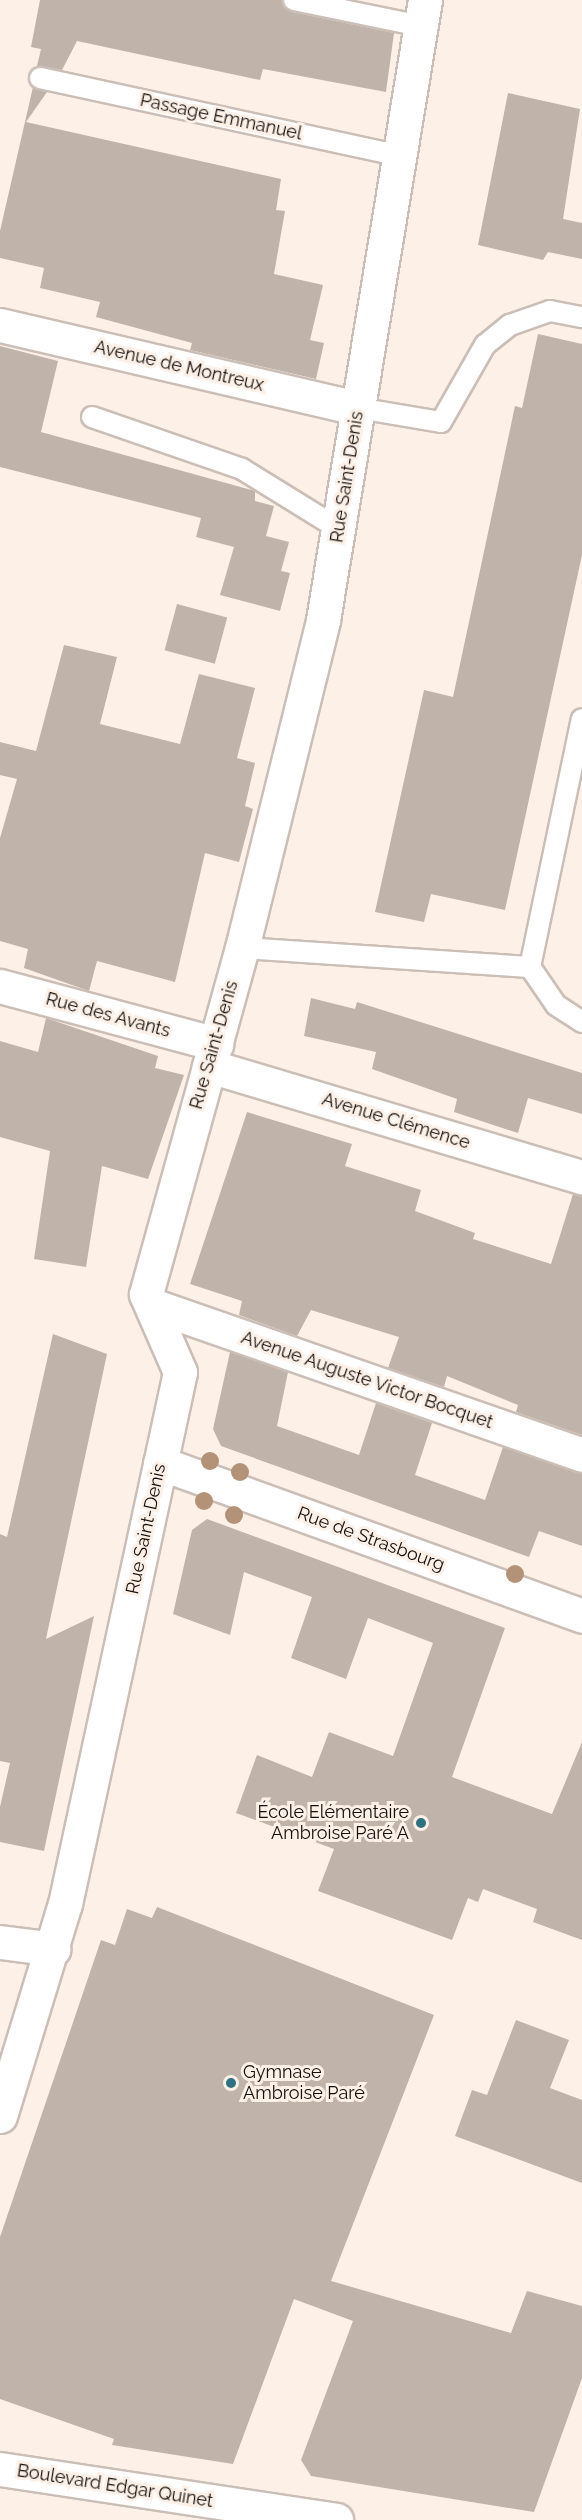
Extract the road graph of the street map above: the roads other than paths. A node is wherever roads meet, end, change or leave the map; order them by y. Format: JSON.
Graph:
{"nodes":[{"id":1,"x":294,"y":0,"type":"edge"},
{"id":2,"x":423,"y":13,"type":"edge"},
{"id":3,"x":40,"y":78,"type":"dead end"},
{"id":4,"x":402,"y":156,"type":"junction"},
{"id":5,"x":582,"y":317,"type":"edge"},
{"id":6,"x":0,"y":325,"type":"edge"},
{"id":7,"x":358,"y":408,"type":"junction"},
{"id":8,"x":92,"y":417,"type":"dead end"},
{"id":9,"x":339,"y":529,"type":"junction"},
{"id":10,"x":582,"y":719,"type":"edge"},
{"id":11,"x":242,"y":948,"type":"junction"},
{"id":12,"x":530,"y":967,"type":"junction"},
{"id":13,"x":0,"y":986,"type":"edge"},
{"id":14,"x":582,"y":1022,"type":"edge"},
{"id":15,"x":213,"y":1055,"type":"junction"},
{"id":16,"x":582,"y":1177,"type":"edge"},
{"id":17,"x":152,"y":1305,"type":"junction"},
{"id":18,"x":582,"y":1455,"type":"edge"},
{"id":19,"x":160,"y":1462,"type":"junction"},
{"id":20,"x":582,"y":1616,"type":"edge"},
{"id":21,"x":0,"y":1942,"type":"edge"},
{"id":22,"x":54,"y":1949,"type":"junction"},
{"id":23,"x":0,"y":2116,"type":"edge"},
{"id":24,"x":0,"y":2469,"type":"edge"},
{"id":25,"x":336,"y":2520,"type":"edge"}],
"edges":[{"from":1,"to":2,"type":"lane"},
{"from":2,"to":4,"type":"street","name":"Rue Saint-Denis"},
{"from":3,"to":4,"type":"lane","name":"Passage Emmanuel"},
{"from":4,"to":7,"type":"street","name":"Rue Saint-Denis"},
{"from":5,"to":7,"type":"lane"},
{"from":6,"to":7,"type":"street","name":"Avenue de Montreux"},
{"from":7,"to":9,"type":"street","name":"Rue Saint-Denis"},
{"from":8,"to":9,"type":"lane"},
{"from":9,"to":11,"type":"street","name":"Rue Saint-Denis"},
{"from":10,"to":12,"type":"lane"},
{"from":11,"to":12,"type":"lane"},
{"from":11,"to":15,"type":"street","name":"Rue Saint-Denis"},
{"from":12,"to":14,"type":"lane"},
{"from":13,"to":15,"type":"street","name":"Rue des Avants"},
{"from":15,"to":16,"type":"street","name":"Avenue Clémence"},
{"from":15,"to":17,"type":"street","name":"Rue Saint-Denis"},
{"from":17,"to":18,"type":"street","name":"Avenue Auguste Victor Bocquet"},
{"from":17,"to":19,"type":"street","name":"Rue Saint-Denis"},
{"from":19,"to":20,"type":"street","name":"Rue de Strasbourg"},
{"from":19,"to":22,"type":"street","name":"Rue Saint-Denis"},
{"from":21,"to":22,"type":"street"},
{"from":22,"to":23,"type":"street","name":"Rue Saint-Denis"},
{"from":24,"to":25,"type":"street","name":"Boulevard Edgar Quinet"}]}
